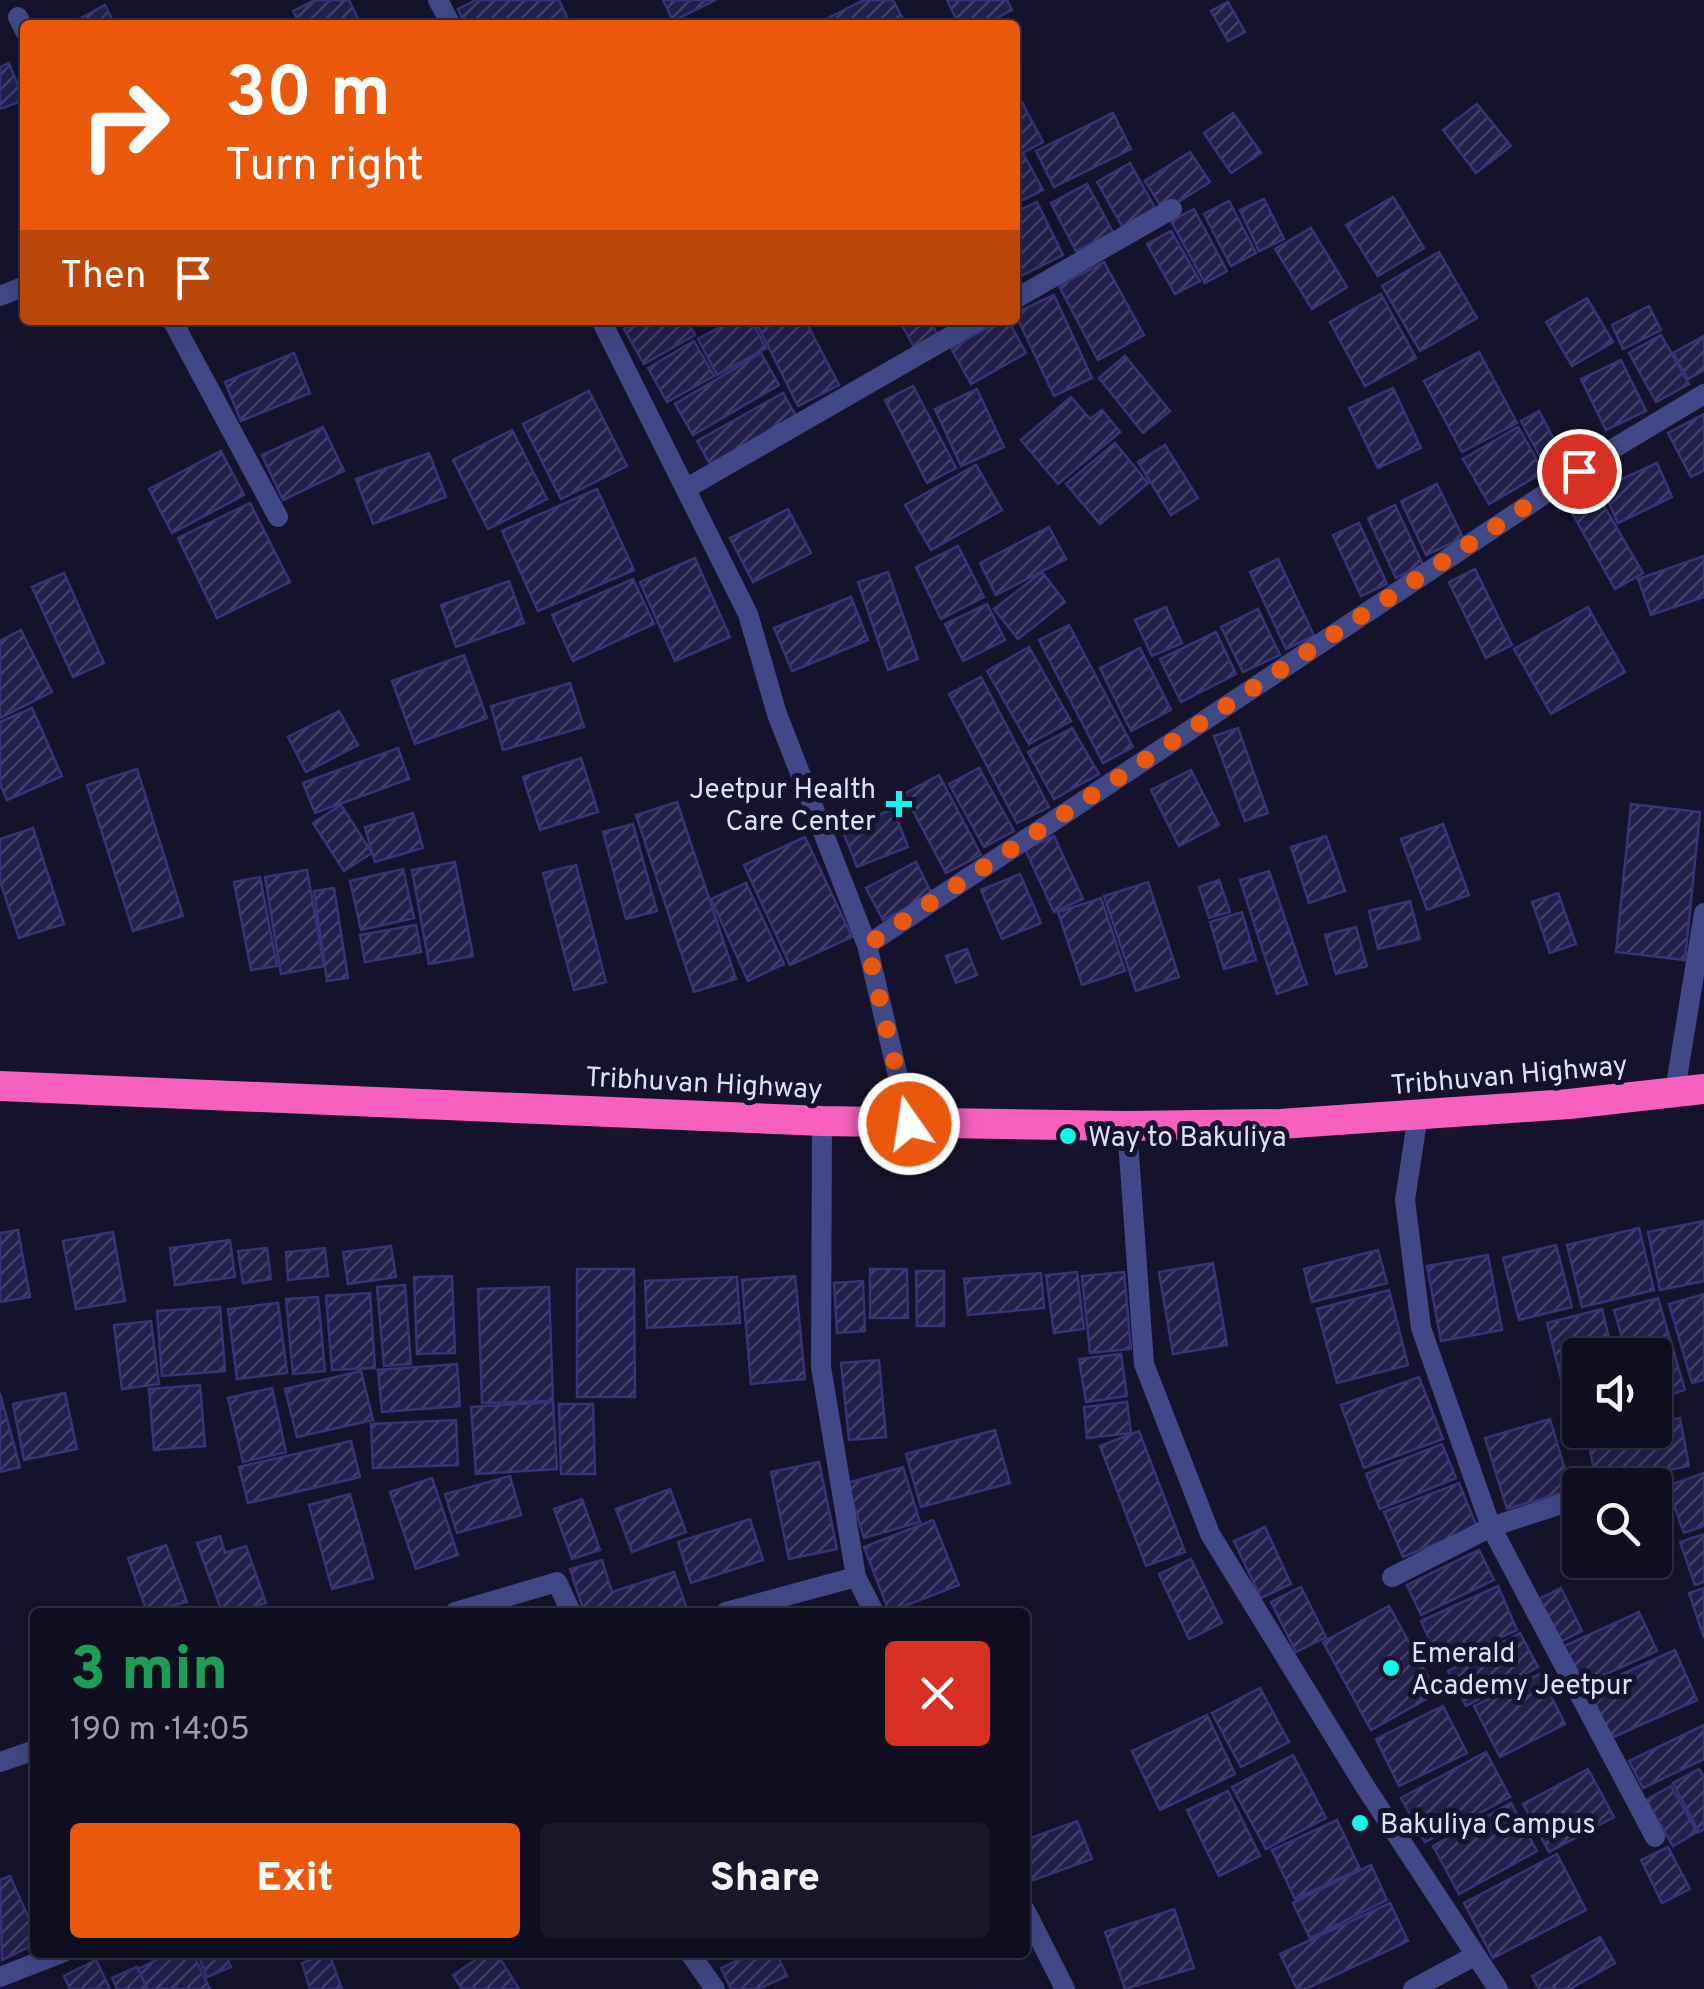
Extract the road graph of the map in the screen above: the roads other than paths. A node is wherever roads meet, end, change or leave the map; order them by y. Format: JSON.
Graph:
{"nodes":[{"id":1,"x":1172,"y":209,"type":"dead end"},
{"id":2,"x":1020,"y":296,"type":"edge"},
{"id":3,"x":175,"y":325,"type":"edge"},
{"id":4,"x":604,"y":325,"type":"edge"},
{"id":5,"x":970,"y":325,"type":"edge"},
{"id":6,"x":1704,"y":394,"type":"edge"},
{"id":7,"x":687,"y":488,"type":"junction"},
{"id":8,"x":278,"y":518,"type":"dead end"},
{"id":9,"x":1704,"y":913,"type":"edge"},
{"id":10,"x":867,"y":945,"type":"junction"},
{"id":11,"x":0,"y":1086,"type":"edge"},
{"id":12,"x":1690,"y":1090,"type":"edge"},
{"id":13,"x":1418,"y":1115,"type":"junction"},
{"id":14,"x":822,"y":1121,"type":"junction"},
{"id":15,"x":909,"y":1124,"type":"junction"},
{"id":16,"x":1126,"y":1126,"type":"junction"},
{"id":17,"x":1562,"y":1504,"type":"edge"},
{"id":18,"x":1491,"y":1527,"type":"junction"},
{"id":19,"x":1392,"y":1577,"type":"dead end"},
{"id":20,"x":856,"y":1578,"type":"junction"},
{"id":21,"x":469,"y":1608,"type":"edge"},
{"id":22,"x":568,"y":1608,"type":"edge"},
{"id":23,"x":741,"y":1608,"type":"edge"},
{"id":24,"x":872,"y":1608,"type":"edge"},
{"id":25,"x":30,"y":1752,"type":"edge"},
{"id":26,"x":0,"y":1762,"type":"edge"},
{"id":27,"x":1655,"y":1837,"type":"dead end"},
{"id":28,"x":1030,"y":1920,"type":"edge"},
{"id":29,"x":1476,"y":1955,"type":"junction"},
{"id":30,"x":49,"y":1958,"type":"edge"},
{"id":31,"x":693,"y":1958,"type":"edge"},
{"id":32,"x":0,"y":1978,"type":"edge"},
{"id":33,"x":715,"y":1989,"type":"edge"},
{"id":34,"x":1065,"y":1989,"type":"edge"},
{"id":35,"x":1413,"y":1989,"type":"edge"},
{"id":36,"x":1498,"y":1989,"type":"edge"}],
"edges":[{"from":1,"to":2,"type":"street"},
{"from":3,"to":8,"type":"street"},
{"from":4,"to":7,"type":"street"},
{"from":5,"to":7,"type":"street"},
{"from":6,"to":10,"type":"street"},
{"from":7,"to":10,"type":"street"},
{"from":9,"to":12,"type":"street"},
{"from":10,"to":15,"type":"street"},
{"from":11,"to":14,"type":"highway","name":"Tribhuvan Highway"},
{"from":12,"to":13,"type":"highway","name":"Tribhuvan Highway"},
{"from":13,"to":16,"type":"highway","name":"Tribhuvan Highway"},
{"from":13,"to":18,"type":"street"},
{"from":14,"to":15,"type":"highway","name":"Tribhuvan Highway"},
{"from":14,"to":20,"type":"street"},
{"from":15,"to":16,"type":"highway","name":"Tribhuvan Highway"},
{"from":16,"to":29,"type":"street"},
{"from":17,"to":18,"type":"street"},
{"from":18,"to":19,"type":"street"},
{"from":18,"to":27,"type":"street"},
{"from":20,"to":23,"type":"street"},
{"from":20,"to":24,"type":"street"},
{"from":21,"to":22,"type":"street"},
{"from":25,"to":26,"type":"street"},
{"from":28,"to":34,"type":"street"},
{"from":29,"to":35,"type":"street"},
{"from":29,"to":36,"type":"street"},
{"from":30,"to":32,"type":"street"},
{"from":31,"to":33,"type":"street"}]}
